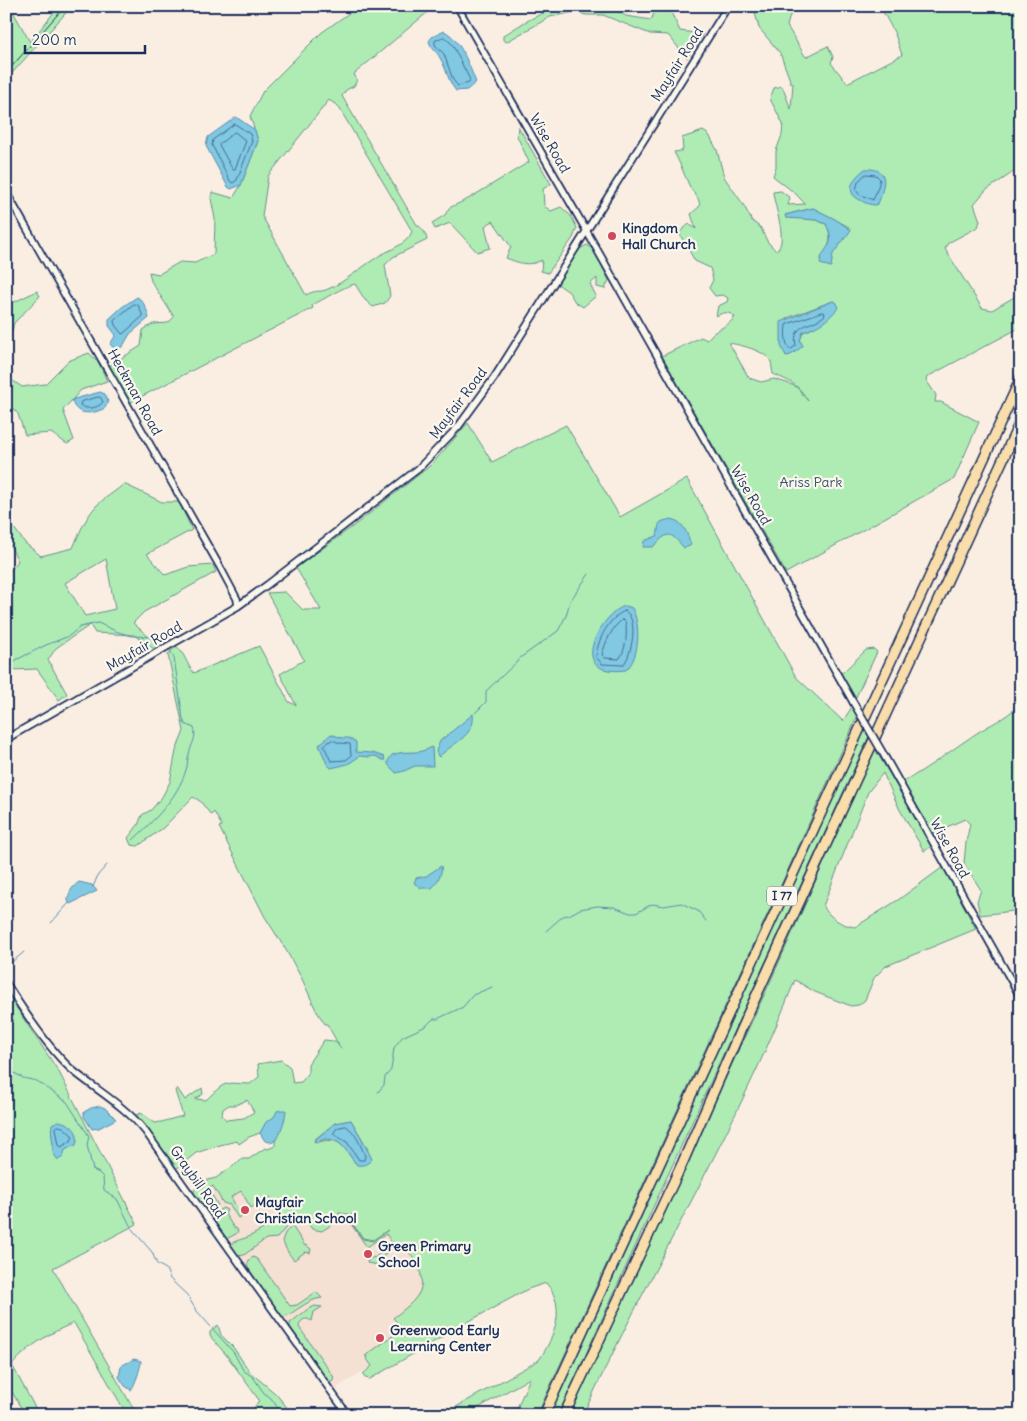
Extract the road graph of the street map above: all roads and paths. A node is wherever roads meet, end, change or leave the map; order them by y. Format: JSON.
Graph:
{"nodes":[{"id":1,"x":457,"y":6,"type":"edge"},
{"id":2,"x":728,"y":6,"type":"edge"},
{"id":3,"x":6,"y":192,"type":"edge"},
{"id":4,"x":586,"y":230,"type":"junction"},
{"id":5,"x":1021,"y":378,"type":"edge"},
{"id":6,"x":1021,"y":420,"type":"edge"},
{"id":7,"x":238,"y":606,"type":"junction"},
{"id":8,"x":6,"y":739,"type":"edge"},
{"id":9,"x":6,"y":983,"type":"edge"},
{"id":10,"x":1021,"y":998,"type":"edge"},
{"id":11,"x":348,"y":1415,"type":"edge"},
{"id":12,"x":544,"y":1415,"type":"edge"},
{"id":13,"x":564,"y":1415,"type":"edge"}],
"edges":[{"from":1,"to":4,"type":"street","name":"Wise Road"},
{"from":2,"to":4,"type":"street","name":"Mayfair Road"},
{"from":3,"to":7,"type":"street","name":"Heckman Road"},
{"from":4,"to":7,"type":"street","name":"Mayfair Road"},
{"from":4,"to":10,"type":"street","name":"Wise Road","bridge":true},
{"from":5,"to":12,"type":"highway","number":"I 77"},
{"from":6,"to":13,"type":"highway","number":"I 77"},
{"from":7,"to":8,"type":"street","name":"Mayfair Road"},
{"from":9,"to":11,"type":"street","name":"Graybill Road"}]}
